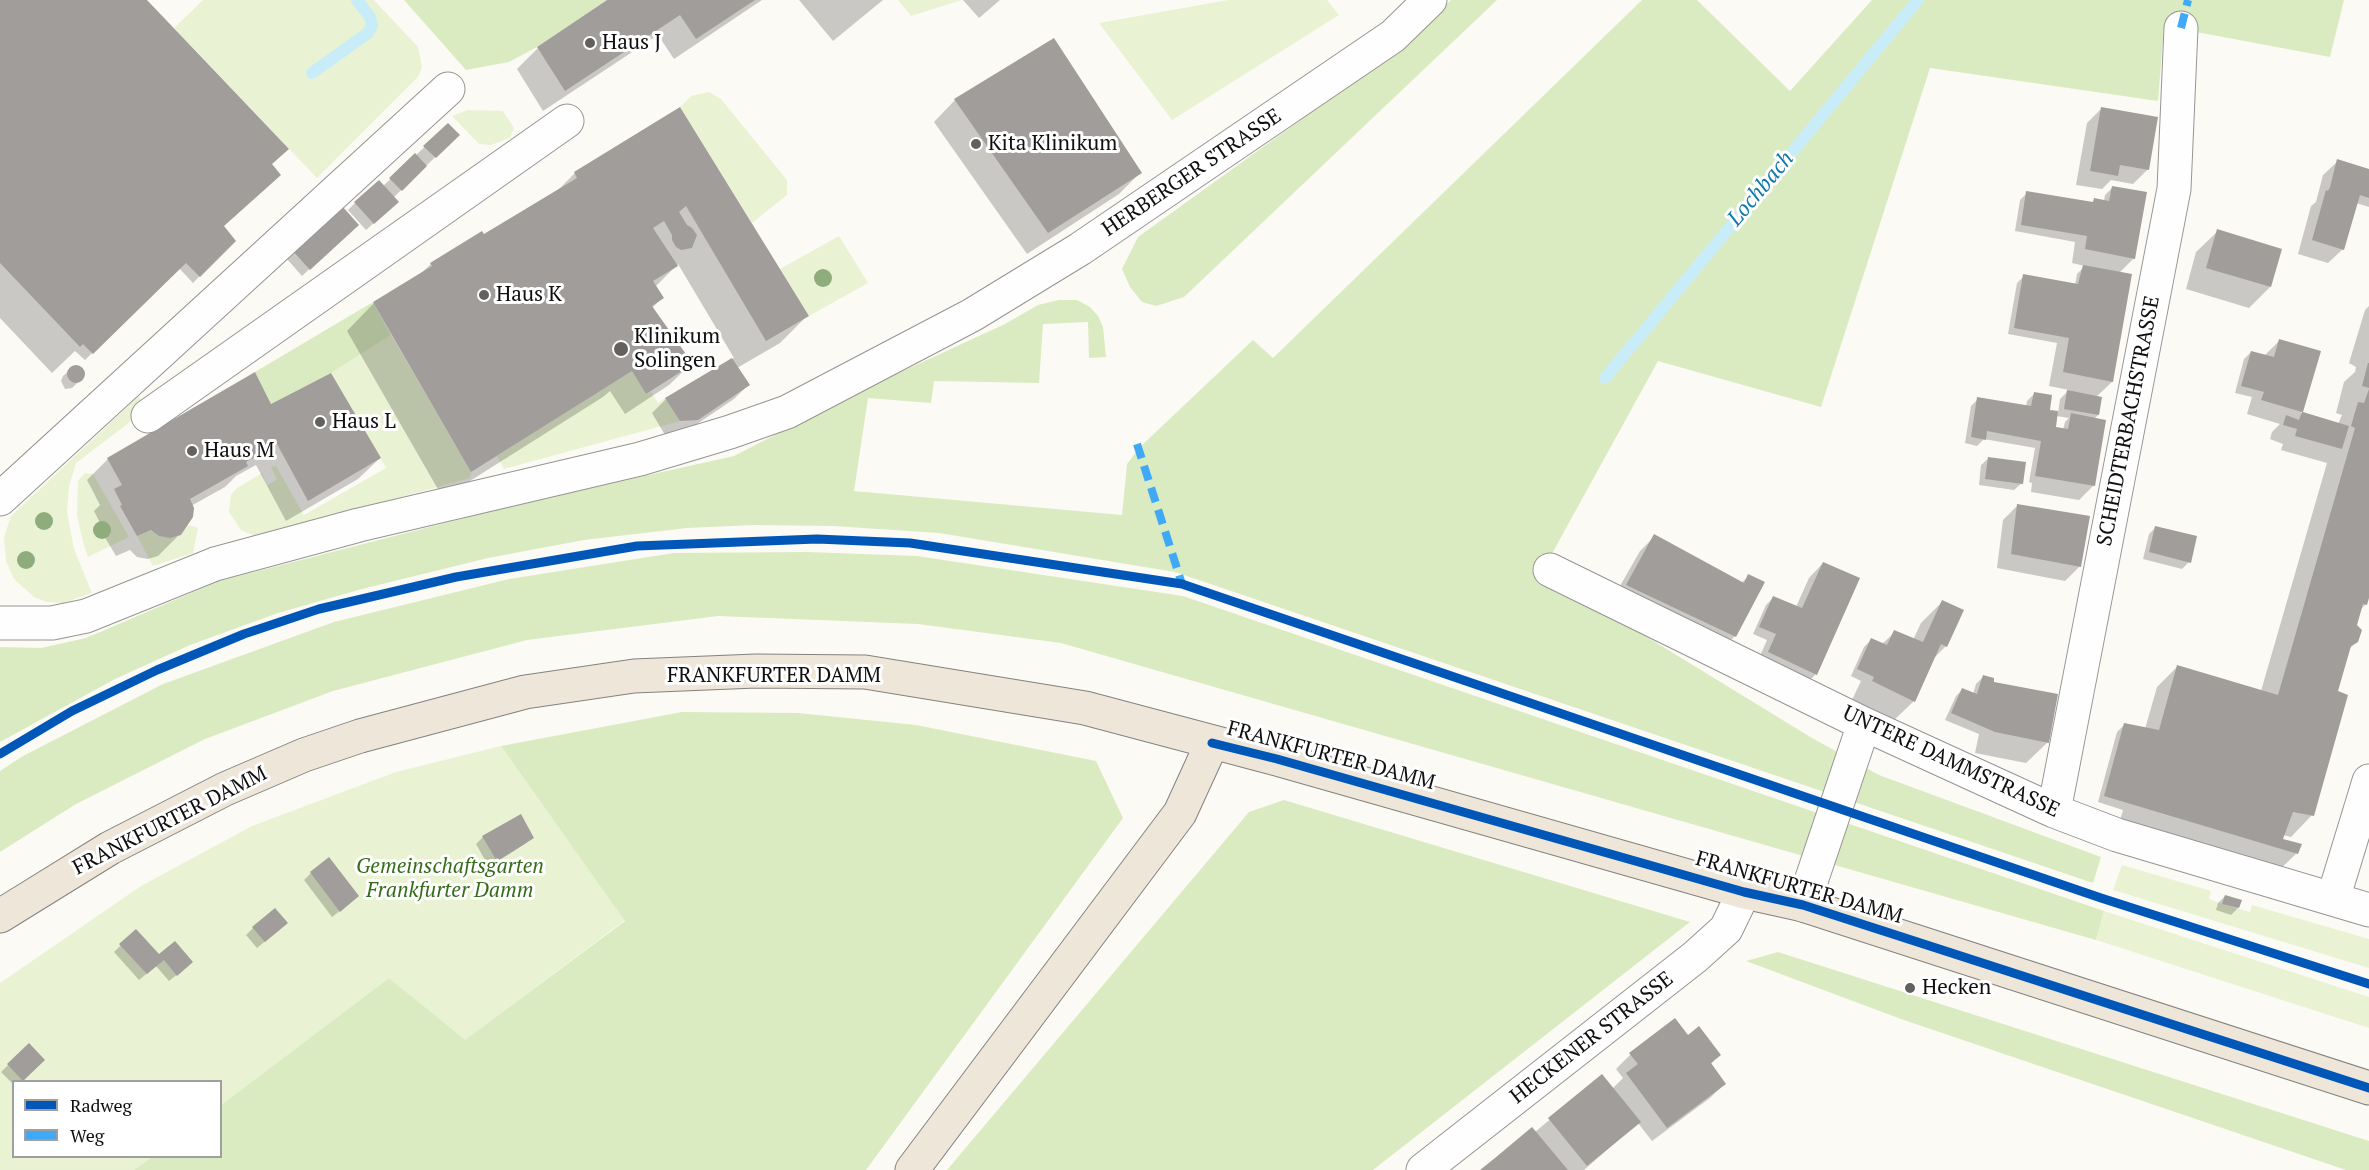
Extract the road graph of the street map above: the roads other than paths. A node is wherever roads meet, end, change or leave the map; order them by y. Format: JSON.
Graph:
{"nodes":[{"id":1,"x":1430,"y":0,"type":"edge"},
{"id":2,"x":2181,"y":28,"type":"dead end"},
{"id":3,"x":448,"y":89,"type":"dead end"},
{"id":4,"x":567,"y":122,"type":"dead end"},
{"id":5,"x":148,"y":416,"type":"dead end"},
{"id":6,"x":0,"y":499,"type":"edge"},
{"id":7,"x":1550,"y":570,"type":"dead end"},
{"id":8,"x":6,"y":616,"type":"edge"},
{"id":9,"x":1864,"y":724,"type":"junction"},
{"id":10,"x":1212,"y":742,"type":"junction"},
{"id":11,"x":2369,"y":780,"type":"edge"},
{"id":12,"x":2054,"y":811,"type":"junction"},
{"id":13,"x":1744,"y":891,"type":"junction"},
{"id":14,"x":2333,"y":899,"type":"junction"},
{"id":15,"x":1803,"y":905,"type":"junction"},
{"id":16,"x":2369,"y":910,"type":"edge"},
{"id":17,"x":0,"y":916,"type":"edge"},
{"id":18,"x":2369,"y":1088,"type":"edge"},
{"id":19,"x":912,"y":1170,"type":"edge"},
{"id":20,"x":1423,"y":1170,"type":"edge"}],
"edges":[{"from":1,"to":8,"type":"street","name":"HERBERGER STRASSE"},
{"from":2,"to":12,"type":"street","name":"SCHEIDTERBACHSTRASSE"},
{"from":3,"to":6,"type":"street"},
{"from":4,"to":5,"type":"street"},
{"from":7,"to":9,"type":"street","name":"UNTERE DAMMSTRASSE"},
{"from":9,"to":12,"type":"street","name":"UNTERE DAMMSTRASSE"},
{"from":9,"to":15,"type":"street"},
{"from":10,"to":13,"type":"main road","name":"FRANKFURTER DAMM"},
{"from":10,"to":17,"type":"main road","name":"FRANKFURTER DAMM"},
{"from":10,"to":19,"type":"main road"},
{"from":11,"to":14,"type":"street"},
{"from":12,"to":14,"type":"street","name":"UNTERE DAMMSTRASSE"},
{"from":13,"to":15,"type":"main road","name":"FRANKFURTER DAMM"},
{"from":13,"to":20,"type":"street","name":"HECKENER STRASSE"},
{"from":14,"to":16,"type":"street","name":"UNTERE DAMMSTRASSE"},
{"from":15,"to":18,"type":"main road","name":"FRANKFURTER DAMM"}]}
